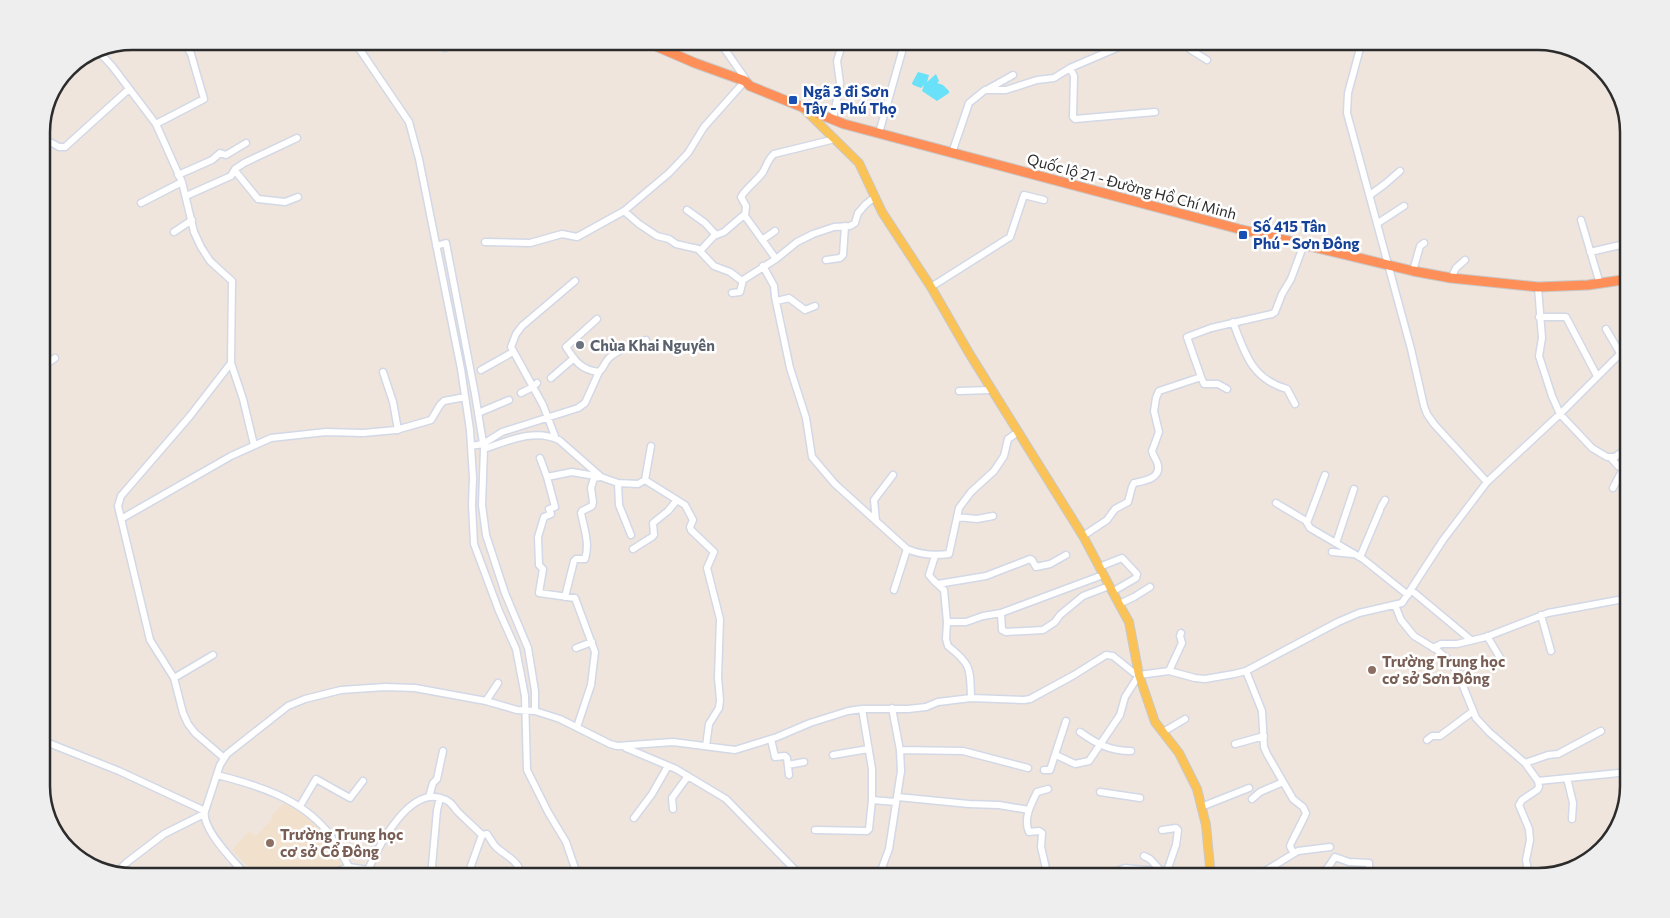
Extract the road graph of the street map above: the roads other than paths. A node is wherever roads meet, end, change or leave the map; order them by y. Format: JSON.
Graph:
{"nodes":[{"id":1,"x":190,"y":50,"type":"edge"},
{"id":2,"x":360,"y":50,"type":"edge"},
{"id":3,"x":665,"y":50,"type":"edge"},
{"id":4,"x":725,"y":50,"type":"edge"},
{"id":5,"x":840,"y":50,"type":"edge"},
{"id":6,"x":902,"y":50,"type":"edge"},
{"id":7,"x":1112,"y":50,"type":"edge"},
{"id":8,"x":1191,"y":50,"type":"edge"},
{"id":9,"x":1360,"y":50,"type":"edge"},
{"id":10,"x":102,"y":55,"type":"edge"},
{"id":11,"x":1207,"y":60,"type":"dead end"},
{"id":12,"x":1070,"y":68,"type":"junction"},
{"id":13,"x":1013,"y":75,"type":"dead end"},
{"id":14,"x":748,"y":83,"type":"junction"},
{"id":15,"x":129,"y":89,"type":"junction"},
{"id":16,"x":985,"y":90,"type":"junction"},
{"id":17,"x":804,"y":109,"type":"junction"},
{"id":18,"x":1155,"y":112,"type":"dead end"},
{"id":19,"x":833,"y":120,"type":"junction"},
{"id":20,"x":156,"y":124,"type":"junction"},
{"id":21,"x":879,"y":133,"type":"junction"},
{"id":22,"x":297,"y":138,"type":"dead end"},
{"id":23,"x":835,"y":139,"type":"junction"},
{"id":24,"x":50,"y":142,"type":"edge"},
{"id":25,"x":246,"y":143,"type":"dead end"},
{"id":26,"x":952,"y":153,"type":"junction"},
{"id":27,"x":235,"y":169,"type":"junction"},
{"id":28,"x":1400,"y":171,"type":"dead end"},
{"id":29,"x":178,"y":175,"type":"junction"},
{"id":30,"x":182,"y":182,"type":"junction"},
{"id":31,"x":1370,"y":195,"type":"junction"},
{"id":32,"x":186,"y":196,"type":"junction"},
{"id":33,"x":298,"y":197,"type":"dead end"},
{"id":34,"x":875,"y":197,"type":"junction"},
{"id":35,"x":1044,"y":200,"type":"dead end"},
{"id":36,"x":142,"y":203,"type":"dead end"},
{"id":37,"x":1404,"y":206,"type":"dead end"},
{"id":38,"x":687,"y":210,"type":"dead end"},
{"id":39,"x":624,"y":211,"type":"junction"},
{"id":40,"x":745,"y":214,"type":"junction"},
{"id":41,"x":192,"y":220,"type":"junction"},
{"id":42,"x":1581,"y":220,"type":"dead end"},
{"id":43,"x":1378,"y":223,"type":"junction"},
{"id":44,"x":845,"y":226,"type":"junction"},
{"id":45,"x":775,"y":230,"type":"dead end"},
{"id":46,"x":174,"y":232,"type":"dead end"},
{"id":47,"x":716,"y":235,"type":"junction"},
{"id":48,"x":762,"y":240,"type":"junction"},
{"id":49,"x":485,"y":242,"type":"dead end"},
{"id":50,"x":1424,"y":243,"type":"dead end"},
{"id":51,"x":1304,"y":244,"type":"junction"},
{"id":52,"x":1620,"y":245,"type":"edge"},
{"id":53,"x":436,"y":246,"type":"junction"},
{"id":54,"x":700,"y":251,"type":"junction"},
{"id":55,"x":1590,"y":252,"type":"junction"},
{"id":56,"x":776,"y":259,"type":"junction"},
{"id":57,"x":826,"y":260,"type":"dead end"},
{"id":58,"x":1465,"y":260,"type":"dead end"},
{"id":59,"x":1388,"y":265,"type":"junction"},
{"id":60,"x":764,"y":266,"type":"junction"},
{"id":61,"x":1413,"y":272,"type":"junction"},
{"id":62,"x":1451,"y":278,"type":"junction"},
{"id":63,"x":575,"y":281,"type":"dead end"},
{"id":64,"x":742,"y":281,"type":"junction"},
{"id":65,"x":1620,"y":281,"type":"edge"},
{"id":66,"x":1600,"y":284,"type":"junction"},
{"id":67,"x":931,"y":287,"type":"junction"},
{"id":68,"x":1538,"y":287,"type":"junction"},
{"id":69,"x":732,"y":293,"type":"dead end"},
{"id":70,"x":777,"y":302,"type":"junction"},
{"id":71,"x":815,"y":306,"type":"dead end"},
{"id":72,"x":1539,"y":317,"type":"junction"},
{"id":73,"x":597,"y":319,"type":"dead end"},
{"id":74,"x":1233,"y":322,"type":"junction"},
{"id":75,"x":1606,"y":329,"type":"dead end"},
{"id":76,"x":646,"y":340,"type":"dead end"},
{"id":77,"x":513,"y":352,"type":"junction"},
{"id":78,"x":1620,"y":354,"type":"joint"},
{"id":79,"x":55,"y":358,"type":"dead end"},
{"id":80,"x":574,"y":358,"type":"junction"},
{"id":81,"x":50,"y":362,"type":"edge"},
{"id":82,"x":231,"y":363,"type":"junction"},
{"id":83,"x":481,"y":370,"type":"dead end"},
{"id":84,"x":383,"y":372,"type":"dead end"},
{"id":85,"x":599,"y":372,"type":"junction"},
{"id":86,"x":1597,"y":376,"type":"junction"},
{"id":87,"x":1201,"y":377,"type":"junction"},
{"id":88,"x":550,"y":378,"type":"dead end"},
{"id":89,"x":535,"y":385,"type":"junction"},
{"id":90,"x":1226,"y":389,"type":"dead end"},
{"id":91,"x":992,"y":390,"type":"junction"},
{"id":92,"x":959,"y":391,"type":"dead end"},
{"id":93,"x":521,"y":393,"type":"dead end"},
{"id":94,"x":465,"y":397,"type":"junction"},
{"id":95,"x":509,"y":400,"type":"dead end"},
{"id":96,"x":1295,"y":404,"type":"dead end"},
{"id":97,"x":478,"y":413,"type":"junction"},
{"id":98,"x":1560,"y":414,"type":"junction"},
{"id":99,"x":548,"y":416,"type":"junction"},
{"id":100,"x":398,"y":430,"type":"junction"},
{"id":101,"x":1018,"y":432,"type":"junction"},
{"id":102,"x":556,"y":439,"type":"junction"},
{"id":103,"x":254,"y":445,"type":"junction"},
{"id":104,"x":471,"y":446,"type":"junction"},
{"id":105,"x":484,"y":446,"type":"junction"},
{"id":106,"x":651,"y":446,"type":"dead end"},
{"id":107,"x":1620,"y":453,"type":"edge"},
{"id":108,"x":540,"y":458,"type":"dead end"},
{"id":109,"x":1611,"y":458,"type":"junction"},
{"id":110,"x":1620,"y":465,"type":"edge"},
{"id":111,"x":894,"y":475,"type":"dead end"},
{"id":112,"x":1325,"y":475,"type":"dead end"},
{"id":113,"x":547,"y":477,"type":"junction"},
{"id":114,"x":601,"y":477,"type":"junction"},
{"id":115,"x":1620,"y":478,"type":"edge"},
{"id":116,"x":645,"y":480,"type":"junction"},
{"id":117,"x":1487,"y":482,"type":"junction"},
{"id":118,"x":618,"y":483,"type":"junction"},
{"id":119,"x":1612,"y":488,"type":"dead end"},
{"id":120,"x":1354,"y":489,"type":"dead end"},
{"id":121,"x":677,"y":500,"type":"junction"},
{"id":122,"x":1385,"y":500,"type":"dead end"},
{"id":123,"x":1276,"y":503,"type":"dead end"},
{"id":124,"x":993,"y":516,"type":"dead end"},
{"id":125,"x":958,"y":517,"type":"junction"},
{"id":126,"x":121,"y":519,"type":"junction"},
{"id":127,"x":876,"y":521,"type":"junction"},
{"id":128,"x":1307,"y":523,"type":"junction"},
{"id":129,"x":630,"y":535,"type":"dead end"},
{"id":130,"x":1083,"y":536,"type":"junction"},
{"id":131,"x":1336,"y":543,"type":"junction"},
{"id":132,"x":633,"y":549,"type":"dead end"},
{"id":133,"x":907,"y":549,"type":"junction"},
{"id":134,"x":1332,"y":552,"type":"dead end"},
{"id":135,"x":1066,"y":555,"type":"dead end"},
{"id":136,"x":935,"y":556,"type":"junction"},
{"id":137,"x":1357,"y":556,"type":"junction"},
{"id":138,"x":1099,"y":567,"type":"junction"},
{"id":139,"x":1103,"y":575,"type":"junction"},
{"id":140,"x":938,"y":584,"type":"junction"},
{"id":141,"x":1150,"y":587,"type":"dead end"},
{"id":142,"x":1110,"y":589,"type":"junction"},
{"id":143,"x":894,"y":590,"type":"dead end"},
{"id":144,"x":1409,"y":593,"type":"junction"},
{"id":145,"x":565,"y":597,"type":"junction"},
{"id":146,"x":1620,"y":600,"type":"edge"},
{"id":147,"x":1119,"y":604,"type":"junction"},
{"id":148,"x":1395,"y":605,"type":"junction"},
{"id":149,"x":1001,"y":613,"type":"junction"},
{"id":150,"x":1541,"y":615,"type":"junction"},
{"id":151,"x":947,"y":622,"type":"junction"},
{"id":152,"x":1181,"y":633,"type":"dead end"},
{"id":153,"x":1487,"y":636,"type":"junction"},
{"id":154,"x":1471,"y":640,"type":"junction"},
{"id":155,"x":592,"y":642,"type":"junction"},
{"id":156,"x":576,"y":648,"type":"dead end"},
{"id":157,"x":1433,"y":648,"type":"junction"},
{"id":158,"x":1552,"y":651,"type":"dead end"},
{"id":159,"x":213,"y":655,"type":"dead end"},
{"id":160,"x":1502,"y":661,"type":"dead end"},
{"id":161,"x":1169,"y":671,"type":"junction"},
{"id":162,"x":1246,"y":671,"type":"junction"},
{"id":163,"x":1139,"y":674,"type":"junction"},
{"id":164,"x":174,"y":678,"type":"junction"},
{"id":165,"x":498,"y":683,"type":"dead end"},
{"id":166,"x":971,"y":698,"type":"junction"},
{"id":167,"x":486,"y":701,"type":"junction"},
{"id":168,"x":892,"y":708,"type":"junction"},
{"id":169,"x":862,"y":709,"type":"junction"},
{"id":170,"x":530,"y":711,"type":"junction"},
{"id":171,"x":1472,"y":712,"type":"junction"},
{"id":172,"x":1185,"y":719,"type":"dead end"},
{"id":173,"x":1066,"y":721,"type":"dead end"},
{"id":174,"x":577,"y":727,"type":"junction"},
{"id":175,"x":1601,"y":731,"type":"dead end"},
{"id":176,"x":1080,"y":732,"type":"dead end"},
{"id":177,"x":1163,"y":732,"type":"junction"},
{"id":178,"x":1264,"y":736,"type":"junction"},
{"id":179,"x":771,"y":739,"type":"junction"},
{"id":180,"x":1427,"y":740,"type":"dead end"},
{"id":181,"x":50,"y":743,"type":"edge"},
{"id":182,"x":1235,"y":744,"type":"dead end"},
{"id":183,"x":1100,"y":745,"type":"junction"},
{"id":184,"x":623,"y":746,"type":"junction"},
{"id":185,"x":706,"y":746,"type":"junction"},
{"id":186,"x":868,"y":749,"type":"junction"},
{"id":187,"x":900,"y":750,"type":"junction"},
{"id":188,"x":443,"y":751,"type":"dead end"},
{"id":189,"x":1131,"y":751,"type":"dead end"},
{"id":190,"x":833,"y":755,"type":"dead end"},
{"id":191,"x":1056,"y":755,"type":"junction"},
{"id":192,"x":224,"y":758,"type":"junction"},
{"id":193,"x":804,"y":762,"type":"dead end"},
{"id":194,"x":1525,"y":763,"type":"junction"},
{"id":195,"x":788,"y":765,"type":"junction"},
{"id":196,"x":668,"y":766,"type":"junction"},
{"id":197,"x":1028,"y":768,"type":"dead end"},
{"id":198,"x":1044,"y":770,"type":"dead end"},
{"id":199,"x":1620,"y":773,"type":"edge"},
{"id":200,"x":217,"y":775,"type":"junction"},
{"id":201,"x":789,"y":775,"type":"dead end"},
{"id":202,"x":688,"y":776,"type":"junction"},
{"id":203,"x":1566,"y":778,"type":"junction"},
{"id":204,"x":363,"y":781,"type":"dead end"},
{"id":205,"x":1538,"y":781,"type":"junction"},
{"id":206,"x":1283,"y":782,"type":"junction"},
{"id":207,"x":1249,"y":788,"type":"dead end"},
{"id":208,"x":1048,"y":789,"type":"dead end"},
{"id":209,"x":1100,"y":792,"type":"dead end"},
{"id":210,"x":429,"y":797,"type":"junction"},
{"id":211,"x":440,"y":798,"type":"junction"},
{"id":212,"x":1140,"y":798,"type":"dead end"},
{"id":213,"x":1252,"y":799,"type":"dead end"},
{"id":214,"x":872,"y":800,"type":"junction"},
{"id":215,"x":897,"y":800,"type":"junction"},
{"id":216,"x":300,"y":806,"type":"junction"},
{"id":217,"x":1201,"y":807,"type":"junction"},
{"id":218,"x":673,"y":809,"type":"dead end"},
{"id":219,"x":1028,"y":810,"type":"junction"},
{"id":220,"x":205,"y":812,"type":"junction"},
{"id":221,"x":634,"y":818,"type":"dead end"},
{"id":222,"x":1572,"y":819,"type":"dead end"},
{"id":223,"x":815,"y":830,"type":"dead end"},
{"id":224,"x":1162,"y":830,"type":"dead end"},
{"id":225,"x":482,"y":835,"type":"junction"},
{"id":226,"x":1330,"y":847,"type":"dead end"},
{"id":227,"x":1294,"y":853,"type":"junction"},
{"id":228,"x":1144,"y":856,"type":"dead end"},
{"id":229,"x":124,"y":867,"type":"edge"},
{"id":230,"x":349,"y":867,"type":"joint"},
{"id":231,"x":240,"y":868,"type":"edge"},
{"id":232,"x":355,"y":868,"type":"edge"},
{"id":233,"x":369,"y":868,"type":"edge"},
{"id":234,"x":432,"y":868,"type":"edge"},
{"id":235,"x":470,"y":868,"type":"edge"},
{"id":236,"x":519,"y":868,"type":"edge"},
{"id":237,"x":575,"y":868,"type":"edge"},
{"id":238,"x":793,"y":868,"type":"edge"},
{"id":239,"x":882,"y":868,"type":"edge"},
{"id":240,"x":1046,"y":868,"type":"edge"},
{"id":241,"x":1160,"y":868,"type":"edge"},
{"id":242,"x":1165,"y":868,"type":"edge"},
{"id":243,"x":1210,"y":868,"type":"edge"},
{"id":244,"x":1270,"y":868,"type":"edge"},
{"id":245,"x":1328,"y":868,"type":"edge"},
{"id":246,"x":1369,"y":868,"type":"edge"},
{"id":247,"x":1527,"y":868,"type":"edge"}],
"edges":[{"from":1,"to":20,"type":"street"},
{"from":2,"to":53,"type":"street"},
{"from":3,"to":14,"type":"highway","name":"Quốc lộ 21 - Đường Hồ Chí Minh"},
{"from":4,"to":14,"type":"street"},
{"from":5,"to":19,"type":"street"},
{"from":6,"to":21,"type":"street"},
{"from":7,"to":12,"type":"street"},
{"from":8,"to":11,"type":"street"},
{"from":9,"to":31,"type":"street"},
{"from":10,"to":15,"type":"street"},
{"from":12,"to":16,"type":"street"},
{"from":12,"to":18,"type":"street"},
{"from":13,"to":16,"type":"street"},
{"from":14,"to":17,"type":"highway","name":"Quốc lộ 21 - Đường Hồ Chí Minh"},
{"from":14,"to":39,"type":"street"},
{"from":15,"to":20,"type":"street"},
{"from":15,"to":24,"type":"street"},
{"from":16,"to":26,"type":"street"},
{"from":17,"to":19,"type":"highway","name":"Quốc lộ 21 - Đường Hồ Chí Minh"},
{"from":17,"to":23,"type":"main road"},
{"from":19,"to":21,"type":"highway","name":"Quốc lộ 21 - Đường Hồ Chí Minh"},
{"from":20,"to":29,"type":"street"},
{"from":21,"to":26,"type":"highway","name":"Quốc lộ 21 - Đường Hồ Chí Minh"},
{"from":22,"to":27,"type":"street"},
{"from":23,"to":34,"type":"main road"},
{"from":23,"to":40,"type":"street"},
{"from":25,"to":29,"type":"street"},
{"from":26,"to":51,"type":"highway","name":"Quốc lộ 21 - Đường Hồ Chí Minh"},
{"from":27,"to":32,"type":"street"},
{"from":27,"to":33,"type":"street"},
{"from":28,"to":31,"type":"street"},
{"from":29,"to":30,"type":"street"},
{"from":30,"to":32,"type":"street"},
{"from":30,"to":36,"type":"street"},
{"from":31,"to":43,"type":"street"},
{"from":32,"to":41,"type":"street"},
{"from":34,"to":44,"type":"street"},
{"from":34,"to":67,"type":"main road"},
{"from":35,"to":67,"type":"street"},
{"from":37,"to":43,"type":"street"},
{"from":38,"to":47,"type":"street"},
{"from":39,"to":49,"type":"street"},
{"from":39,"to":54,"type":"street"},
{"from":40,"to":47,"type":"street"},
{"from":40,"to":48,"type":"street"},
{"from":41,"to":46,"type":"street"},
{"from":41,"to":82,"type":"street"},
{"from":42,"to":55,"type":"street"},
{"from":43,"to":59,"type":"street"},
{"from":44,"to":56,"type":"street"},
{"from":44,"to":57,"type":"street"},
{"from":45,"to":48,"type":"street"},
{"from":47,"to":54,"type":"street"},
{"from":48,"to":56,"type":"street"},
{"from":50,"to":61,"type":"street"},
{"from":51,"to":59,"type":"highway","name":"Quốc lộ 21 - Đường Hồ Chí Minh"},
{"from":51,"to":74,"type":"street"},
{"from":52,"to":55,"type":"street"},
{"from":53,"to":94,"type":"street"},
{"from":53,"to":97,"type":"street"},
{"from":54,"to":64,"type":"street"},
{"from":55,"to":66,"type":"street"},
{"from":56,"to":60,"type":"street"},
{"from":58,"to":62,"type":"street"},
{"from":59,"to":61,"type":"highway","name":"Quốc lộ 21 - Đường Hồ Chí Minh"},
{"from":59,"to":117,"type":"street"},
{"from":60,"to":64,"type":"street"},
{"from":60,"to":70,"type":"street"},
{"from":61,"to":62,"type":"highway","name":"Quốc lộ 21 - Đường Hồ Chí Minh"},
{"from":62,"to":68,"type":"highway","name":"Quốc lộ 21 - Đường Hồ Chí Minh"},
{"from":63,"to":77,"type":"street"},
{"from":64,"to":69,"type":"street"},
{"from":65,"to":66,"type":"highway","name":"Quốc lộ 21 - Đường Hồ Chí Minh"},
{"from":66,"to":68,"type":"highway","name":"Quốc lộ 21 - Đường Hồ Chí Minh"},
{"from":67,"to":91,"type":"main road"},
{"from":68,"to":72,"type":"street"},
{"from":70,"to":71,"type":"street"},
{"from":70,"to":127,"type":"street"},
{"from":72,"to":86,"type":"street"},
{"from":72,"to":98,"type":"street"},
{"from":73,"to":80,"type":"street"},
{"from":74,"to":87,"type":"street"},
{"from":74,"to":96,"type":"street"},
{"from":75,"to":78,"type":"street"},
{"from":76,"to":85,"type":"street"},
{"from":77,"to":83,"type":"street"},
{"from":77,"to":89,"type":"street"},
{"from":78,"to":86,"type":"street"},
{"from":79,"to":81,"type":"street"},
{"from":80,"to":85,"type":"street"},
{"from":80,"to":88,"type":"street"},
{"from":82,"to":103,"type":"street"},
{"from":82,"to":126,"type":"street"},
{"from":84,"to":100,"type":"street"},
{"from":85,"to":99,"type":"street"},
{"from":86,"to":98,"type":"street"},
{"from":87,"to":90,"type":"street"},
{"from":87,"to":130,"type":"street"},
{"from":89,"to":93,"type":"street"},
{"from":89,"to":99,"type":"street"},
{"from":91,"to":92,"type":"street"},
{"from":91,"to":101,"type":"main road"},
{"from":94,"to":100,"type":"street"},
{"from":94,"to":104,"type":"street"},
{"from":95,"to":97,"type":"street"},
{"from":97,"to":105,"type":"street"},
{"from":98,"to":109,"type":"street"},
{"from":98,"to":117,"type":"street"},
{"from":99,"to":102,"type":"street"},
{"from":99,"to":105,"type":"street"},
{"from":100,"to":103,"type":"street"},
{"from":101,"to":125,"type":"street"},
{"from":101,"to":130,"type":"main road"},
{"from":102,"to":105,"type":"street"},
{"from":102,"to":114,"type":"street"},
{"from":103,"to":126,"type":"street"},
{"from":104,"to":105,"type":"street"},
{"from":104,"to":170,"type":"street"},
{"from":105,"to":170,"type":"street"},
{"from":106,"to":116,"type":"street"},
{"from":107,"to":109,"type":"street"},
{"from":108,"to":113,"type":"street"},
{"from":109,"to":110,"type":"street"},
{"from":111,"to":127,"type":"street"},
{"from":112,"to":128,"type":"street"},
{"from":113,"to":114,"type":"street"},
{"from":113,"to":145,"type":"street"},
{"from":114,"to":118,"type":"street"},
{"from":114,"to":145,"type":"street"},
{"from":115,"to":119,"type":"street"},
{"from":116,"to":118,"type":"street"},
{"from":116,"to":121,"type":"street"},
{"from":117,"to":144,"type":"street"},
{"from":118,"to":129,"type":"street"},
{"from":120,"to":131,"type":"street"},
{"from":121,"to":132,"type":"street"},
{"from":121,"to":185,"type":"street"},
{"from":122,"to":137,"type":"street"},
{"from":123,"to":128,"type":"street"},
{"from":124,"to":125,"type":"street"},
{"from":125,"to":136,"type":"street"},
{"from":126,"to":164,"type":"street"},
{"from":127,"to":133,"type":"street"},
{"from":128,"to":131,"type":"street"},
{"from":130,"to":138,"type":"main road"},
{"from":131,"to":137,"type":"street"},
{"from":133,"to":136,"type":"street"},
{"from":133,"to":143,"type":"street"},
{"from":134,"to":137,"type":"street"},
{"from":135,"to":140,"type":"street"},
{"from":136,"to":140,"type":"street"},
{"from":137,"to":144,"type":"street"},
{"from":138,"to":139,"type":"main road"},
{"from":138,"to":142,"type":"street"},
{"from":139,"to":142,"type":"main road"},
{"from":139,"to":149,"type":"street"},
{"from":140,"to":151,"type":"street"},
{"from":141,"to":147,"type":"street"},
{"from":142,"to":147,"type":"main road"},
{"from":142,"to":149,"type":"street"},
{"from":144,"to":148,"type":"street"},
{"from":144,"to":154,"type":"street"},
{"from":145,"to":155,"type":"street"},
{"from":146,"to":150,"type":"street"},
{"from":147,"to":163,"type":"main road"},
{"from":148,"to":157,"type":"street"},
{"from":148,"to":162,"type":"street"},
{"from":149,"to":151,"type":"street"},
{"from":150,"to":153,"type":"street"},
{"from":150,"to":158,"type":"street"},
{"from":151,"to":166,"type":"street"},
{"from":152,"to":161,"type":"street"},
{"from":153,"to":154,"type":"street"},
{"from":153,"to":160,"type":"street"},
{"from":154,"to":157,"type":"street"},
{"from":155,"to":156,"type":"street"},
{"from":155,"to":174,"type":"street"},
{"from":157,"to":171,"type":"street"},
{"from":159,"to":164,"type":"street"},
{"from":161,"to":162,"type":"street"},
{"from":161,"to":163,"type":"street"},
{"from":162,"to":178,"type":"street"},
{"from":163,"to":166,"type":"street"},
{"from":163,"to":177,"type":"main road"},
{"from":163,"to":183,"type":"street"},
{"from":164,"to":192,"type":"street"},
{"from":165,"to":167,"type":"street"},
{"from":166,"to":168,"type":"street"},
{"from":167,"to":170,"type":"street"},
{"from":167,"to":192,"type":"street"},
{"from":168,"to":169,"type":"street"},
{"from":168,"to":187,"type":"street"},
{"from":169,"to":179,"type":"street"},
{"from":169,"to":186,"type":"street"},
{"from":170,"to":174,"type":"street"},
{"from":170,"to":237,"type":"street"},
{"from":171,"to":180,"type":"street"},
{"from":171,"to":194,"type":"street"},
{"from":172,"to":177,"type":"street"},
{"from":173,"to":191,"type":"street"},
{"from":174,"to":184,"type":"street"},
{"from":175,"to":194,"type":"street"},
{"from":176,"to":183,"type":"street"},
{"from":177,"to":217,"type":"main road"},
{"from":178,"to":182,"type":"street"},
{"from":178,"to":206,"type":"street"},
{"from":179,"to":185,"type":"street"},
{"from":179,"to":195,"type":"street"},
{"from":181,"to":220,"type":"street"},
{"from":183,"to":189,"type":"street"},
{"from":183,"to":191,"type":"street"},
{"from":184,"to":185,"type":"street"},
{"from":184,"to":196,"type":"street"},
{"from":186,"to":190,"type":"street"},
{"from":186,"to":214,"type":"street"},
{"from":187,"to":197,"type":"street"},
{"from":187,"to":215,"type":"street"},
{"from":188,"to":210,"type":"street"},
{"from":191,"to":198,"type":"street"},
{"from":192,"to":200,"type":"street"},
{"from":193,"to":195,"type":"street"},
{"from":194,"to":205,"type":"street"},
{"from":195,"to":201,"type":"street"},
{"from":196,"to":202,"type":"street"},
{"from":196,"to":221,"type":"street"},
{"from":199,"to":203,"type":"street"},
{"from":200,"to":216,"type":"street"},
{"from":200,"to":220,"type":"street"},
{"from":202,"to":218,"type":"street"},
{"from":202,"to":238,"type":"street"},
{"from":203,"to":205,"type":"street"},
{"from":203,"to":222,"type":"street"},
{"from":204,"to":216,"type":"street"},
{"from":205,"to":247,"type":"street"},
{"from":206,"to":213,"type":"street"},
{"from":206,"to":227,"type":"street"},
{"from":207,"to":217,"type":"street"},
{"from":208,"to":219,"type":"street"},
{"from":209,"to":212,"type":"street"},
{"from":210,"to":211,"type":"street"},
{"from":210,"to":233,"type":"street"},
{"from":211,"to":225,"type":"street"},
{"from":211,"to":234,"type":"street"},
{"from":214,"to":215,"type":"street"},
{"from":214,"to":223,"type":"street"},
{"from":215,"to":219,"type":"street"},
{"from":215,"to":239,"type":"street"},
{"from":216,"to":230,"type":"street"},
{"from":217,"to":243,"type":"main road"},
{"from":219,"to":240,"type":"street"},
{"from":220,"to":229,"type":"street"},
{"from":220,"to":231,"type":"street"},
{"from":224,"to":242,"type":"street"},
{"from":225,"to":235,"type":"street"},
{"from":225,"to":236,"type":"street"},
{"from":226,"to":227,"type":"street"},
{"from":227,"to":244,"type":"street"},
{"from":228,"to":241,"type":"street"},
{"from":230,"to":232,"type":"street"},
{"from":245,"to":246,"type":"street"}]}
